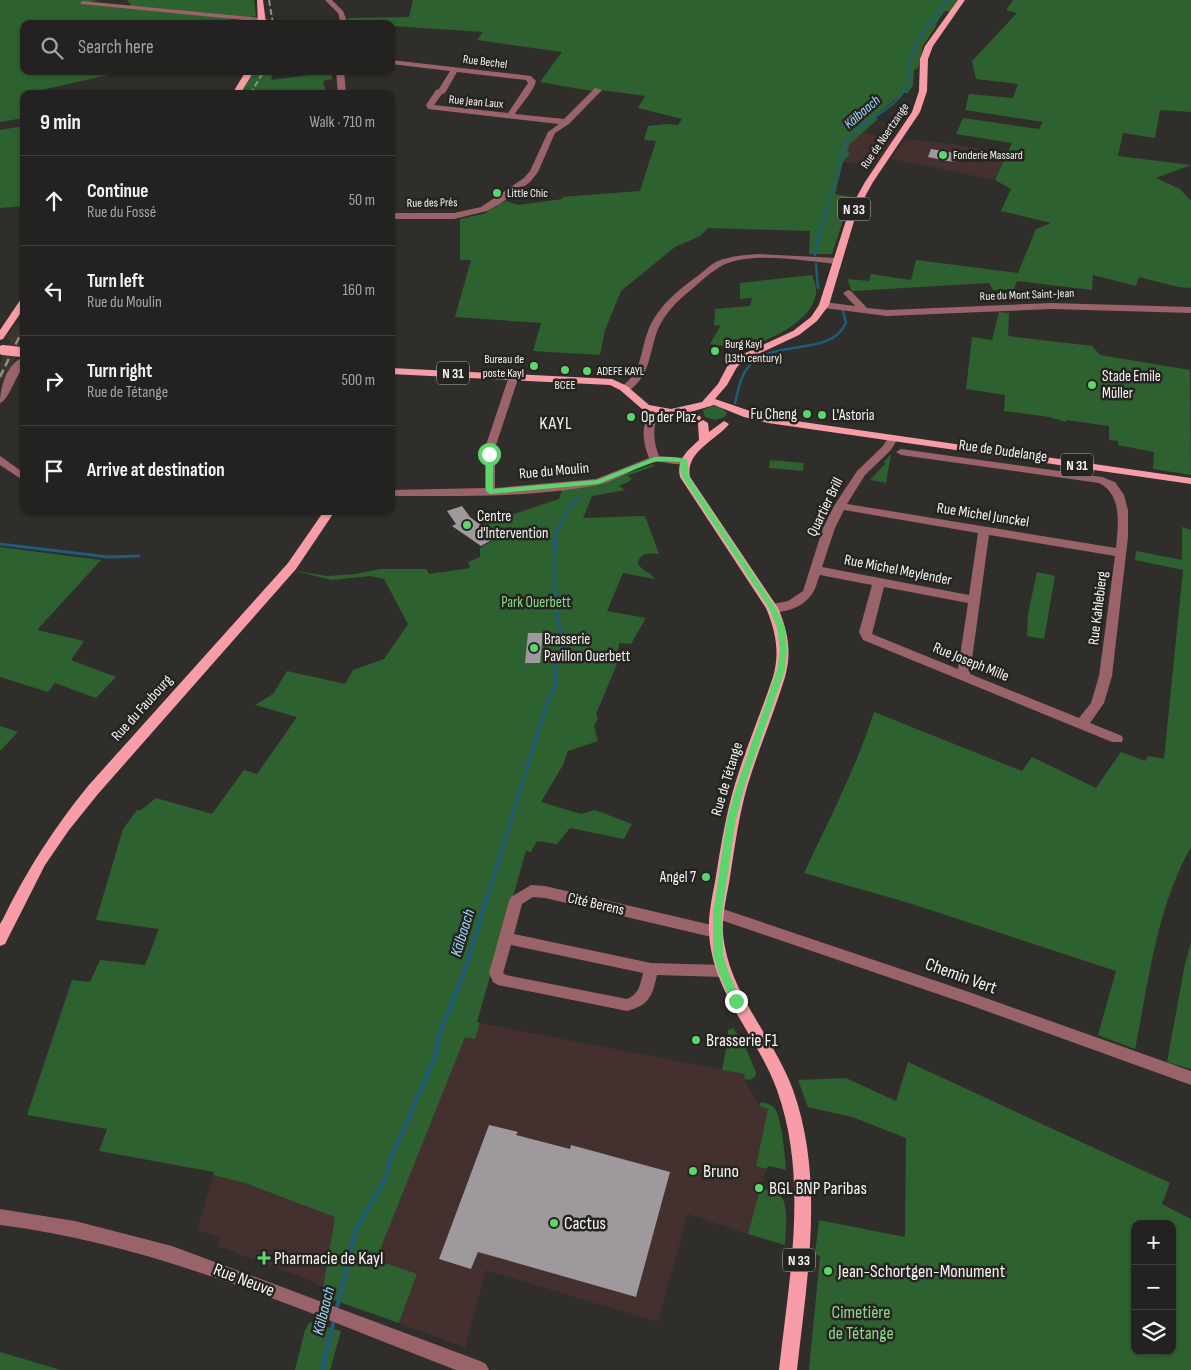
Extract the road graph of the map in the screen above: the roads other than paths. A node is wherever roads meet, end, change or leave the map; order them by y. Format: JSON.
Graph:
{"nodes":[{"id":1,"x":260,"y":0,"type":"edge"},
{"id":2,"x":328,"y":0,"type":"edge"},
{"id":3,"x":962,"y":0,"type":"edge"},
{"id":4,"x":83,"y":3,"type":"dead end"},
{"id":5,"x":243,"y":20,"type":"edge"},
{"id":6,"x":262,"y":20,"type":"edge"},
{"id":7,"x":343,"y":20,"type":"edge"},
{"id":8,"x":395,"y":62,"type":"edge"},
{"id":9,"x":455,"y":69,"type":"junction"},
{"id":10,"x":248,"y":75,"type":"edge"},
{"id":11,"x":340,"y":75,"type":"edge"},
{"id":12,"x":238,"y":90,"type":"edge"},
{"id":13,"x":342,"y":90,"type":"edge"},
{"id":14,"x":598,"y":90,"type":"dead end"},
{"id":15,"x":510,"y":116,"type":"junction"},
{"id":16,"x":566,"y":122,"type":"junction"},
{"id":17,"x":395,"y":216,"type":"edge"},
{"id":18,"x":837,"y":260,"type":"junction"},
{"id":19,"x":848,"y":293,"type":"dead end"},
{"id":20,"x":824,"y":305,"type":"junction"},
{"id":21,"x":20,"y":307,"type":"edge"},
{"id":22,"x":864,"y":310,"type":"junction"},
{"id":23,"x":1191,"y":310,"type":"edge"},
{"id":24,"x":0,"y":336,"type":"edge"},
{"id":25,"x":2,"y":350,"type":"edge"},
{"id":26,"x":20,"y":354,"type":"edge"},
{"id":27,"x":20,"y":360,"type":"edge"},
{"id":28,"x":395,"y":371,"type":"edge"},
{"id":29,"x":514,"y":376,"type":"junction"},
{"id":30,"x":722,"y":385,"type":"junction"},
{"id":31,"x":626,"y":388,"type":"junction"},
{"id":32,"x":0,"y":400,"type":"edge"},
{"id":33,"x":707,"y":402,"type":"junction"},
{"id":34,"x":729,"y":406,"type":"junction"},
{"id":35,"x":655,"y":411,"type":"junction"},
{"id":36,"x":698,"y":416,"type":"junction"},
{"id":37,"x":768,"y":420,"type":"junction"},
{"id":38,"x":727,"y":422,"type":"junction"},
{"id":39,"x":893,"y":438,"type":"junction"},
{"id":40,"x":704,"y":442,"type":"junction"},
{"id":41,"x":944,"y":445,"type":"junction"},
{"id":42,"x":901,"y":452,"type":"dead end"},
{"id":43,"x":653,"y":455,"type":"junction"},
{"id":44,"x":942,"y":458,"type":"junction"},
{"id":45,"x":0,"y":459,"type":"edge"},
{"id":46,"x":685,"y":461,"type":"junction"},
{"id":47,"x":1058,"y":462,"type":"junction"},
{"id":48,"x":1058,"y":474,"type":"junction"},
{"id":49,"x":20,"y":475,"type":"edge"},
{"id":50,"x":1191,"y":481,"type":"edge"},
{"id":51,"x":1117,"y":490,"type":"joint"},
{"id":52,"x":490,"y":491,"type":"junction"},
{"id":53,"x":395,"y":493,"type":"edge"},
{"id":54,"x":840,"y":506,"type":"junction"},
{"id":55,"x":327,"y":515,"type":"edge"},
{"id":56,"x":984,"y":530,"type":"junction"},
{"id":57,"x":1120,"y":553,"type":"junction"},
{"id":58,"x":816,"y":570,"type":"junction"},
{"id":59,"x":879,"y":582,"type":"junction"},
{"id":60,"x":974,"y":600,"type":"junction"},
{"id":61,"x":772,"y":608,"type":"junction"},
{"id":62,"x":963,"y":676,"type":"junction"},
{"id":63,"x":1082,"y":724,"type":"junction"},
{"id":64,"x":1117,"y":739,"type":"dead end"},
{"id":65,"x":717,"y":913,"type":"junction"},
{"id":66,"x":716,"y":932,"type":"junction"},
{"id":67,"x":506,"y":938,"type":"junction"},
{"id":68,"x":0,"y":940,"type":"edge"},
{"id":69,"x":651,"y":970,"type":"junction"},
{"id":70,"x":723,"y":971,"type":"junction"},
{"id":71,"x":1191,"y":1078,"type":"edge"},
{"id":72,"x":0,"y":1217,"type":"edge"},
{"id":73,"x":480,"y":1370,"type":"edge"},
{"id":74,"x":788,"y":1370,"type":"edge"}],
"edges":[{"from":1,"to":6,"type":"main road"},
{"from":2,"to":7,"type":"street"},
{"from":3,"to":18,"type":"main road","name":"Rue de Noertzange","number":"N 33"},
{"from":4,"to":5,"type":"street"},
{"from":8,"to":9,"type":"street","name":"Rue Bechel"},
{"from":9,"to":15,"type":"street","name":"Rue Bechel"},
{"from":9,"to":15,"type":"street","name":"Rue Jean Laux"},
{"from":10,"to":12,"type":"main road"},
{"from":11,"to":13,"type":"street"},
{"from":14,"to":16,"type":"street","name":"Rue des Prés"},
{"from":15,"to":16,"type":"street","name":"Rue Jean Laux"},
{"from":16,"to":17,"type":"street","name":"Rue des Prés"},
{"from":18,"to":20,"type":"main road","name":"Rue de Noertzange","number":"N 33"},
{"from":18,"to":31,"type":"street"},
{"from":19,"to":22,"type":"street"},
{"from":20,"to":22,"type":"street","name":"Rue du Mont Saint-Jean"},
{"from":20,"to":30,"type":"main road","name":"Rue de Noertzange","number":"N 33"},
{"from":21,"to":24,"type":"main road"},
{"from":22,"to":23,"type":"street","name":"Rue du Mont Saint-Jean"},
{"from":25,"to":26,"type":"main road","bridge":true},
{"from":27,"to":32,"type":"street"},
{"from":28,"to":29,"type":"main road","number":"N 31"},
{"from":29,"to":31,"type":"main road","number":"N 31"},
{"from":29,"to":52,"type":"street"},
{"from":30,"to":33,"type":"main road","number":"N 33"},
{"from":30,"to":34,"type":"main road"},
{"from":31,"to":35,"type":"main road","number":"N 31"},
{"from":33,"to":34,"type":"main road","name":"Rue de Dudelange"},
{"from":33,"to":36,"type":"main road"},
{"from":34,"to":37,"type":"main road","name":"Rue de Dudelange","number":"N 31"},
{"from":34,"to":38,"type":"main road"},
{"from":35,"to":36,"type":"main road","number":"N 31"},
{"from":35,"to":43,"type":"street"},
{"from":36,"to":38,"type":"main road","name":"Rue de Dudelange"},
{"from":36,"to":40,"type":"main road"},
{"from":37,"to":38,"type":"main road","name":"Rue de Dudelange","number":"N 31"},
{"from":37,"to":39,"type":"main road","name":"Rue de Dudelange","number":"N 31"},
{"from":38,"to":40,"type":"main road"},
{"from":39,"to":41,"type":"main road","name":"Rue de Dudelange","number":"N 31"},
{"from":39,"to":54,"type":"street","name":"Quartier Brill"},
{"from":40,"to":46,"type":"main road"},
{"from":41,"to":44,"type":"street","name":"Rue de Dudelange"},
{"from":41,"to":47,"type":"main road","name":"Rue de Dudelange","number":"N 31"},
{"from":42,"to":44,"type":"street","name":"Rue de Dudelange"},
{"from":43,"to":46,"type":"street","name":"Rue du Moulin"},
{"from":43,"to":52,"type":"street","name":"Rue du Moulin"},
{"from":44,"to":48,"type":"street","name":"Rue de Dudelange"},
{"from":45,"to":49,"type":"street"},
{"from":46,"to":61,"type":"main road","name":"Rue de Tétange","number":"N 33"},
{"from":47,"to":48,"type":"street"},
{"from":47,"to":50,"type":"main road","name":"Rue de Dudelange","number":"N 31"},
{"from":48,"to":51,"type":"street","name":"Rue de Dudelange"},
{"from":51,"to":57,"type":"street","name":"Rue Kahlebierg"},
{"from":52,"to":53,"type":"street","name":"Rue du Moulin"},
{"from":54,"to":56,"type":"street","name":"Rue Michel Junckel"},
{"from":54,"to":58,"type":"street","name":"Quartier Brill"},
{"from":55,"to":68,"type":"main road","name":"Rue du Faubourg"},
{"from":56,"to":57,"type":"street","name":"Rue Michel Junckel"},
{"from":56,"to":60,"type":"street"},
{"from":57,"to":63,"type":"street","name":"Rue Kahlebierg"},
{"from":58,"to":59,"type":"street","name":"Rue Michel Meylender"},
{"from":58,"to":61,"type":"street","name":"Quartier Brill"},
{"from":59,"to":60,"type":"street","name":"Rue Michel Meylender"},
{"from":59,"to":62,"type":"street","name":"Rue Joseph Mille"},
{"from":60,"to":62,"type":"street"},
{"from":61,"to":65,"type":"main road","name":"Rue de Tétange","number":"N 33"},
{"from":62,"to":63,"type":"street","name":"Rue Joseph Mille"},
{"from":63,"to":64,"type":"street","name":"Rue Joseph Mille"},
{"from":65,"to":66,"type":"main road","name":"Rue de Tétange","number":"N 33"},
{"from":65,"to":71,"type":"street","name":"Chemin Vert"},
{"from":66,"to":67,"type":"street","name":"Cité Berens"},
{"from":66,"to":70,"type":"main road","name":"Rue de Tétange","number":"N 33"},
{"from":67,"to":69,"type":"street"},
{"from":67,"to":69,"type":"street","name":"Cité Berens"},
{"from":69,"to":70,"type":"street"},
{"from":70,"to":74,"type":"main road","name":"Rue de Tétange","number":"N 33"},
{"from":72,"to":73,"type":"street","name":"Rue Neuve"}]}
